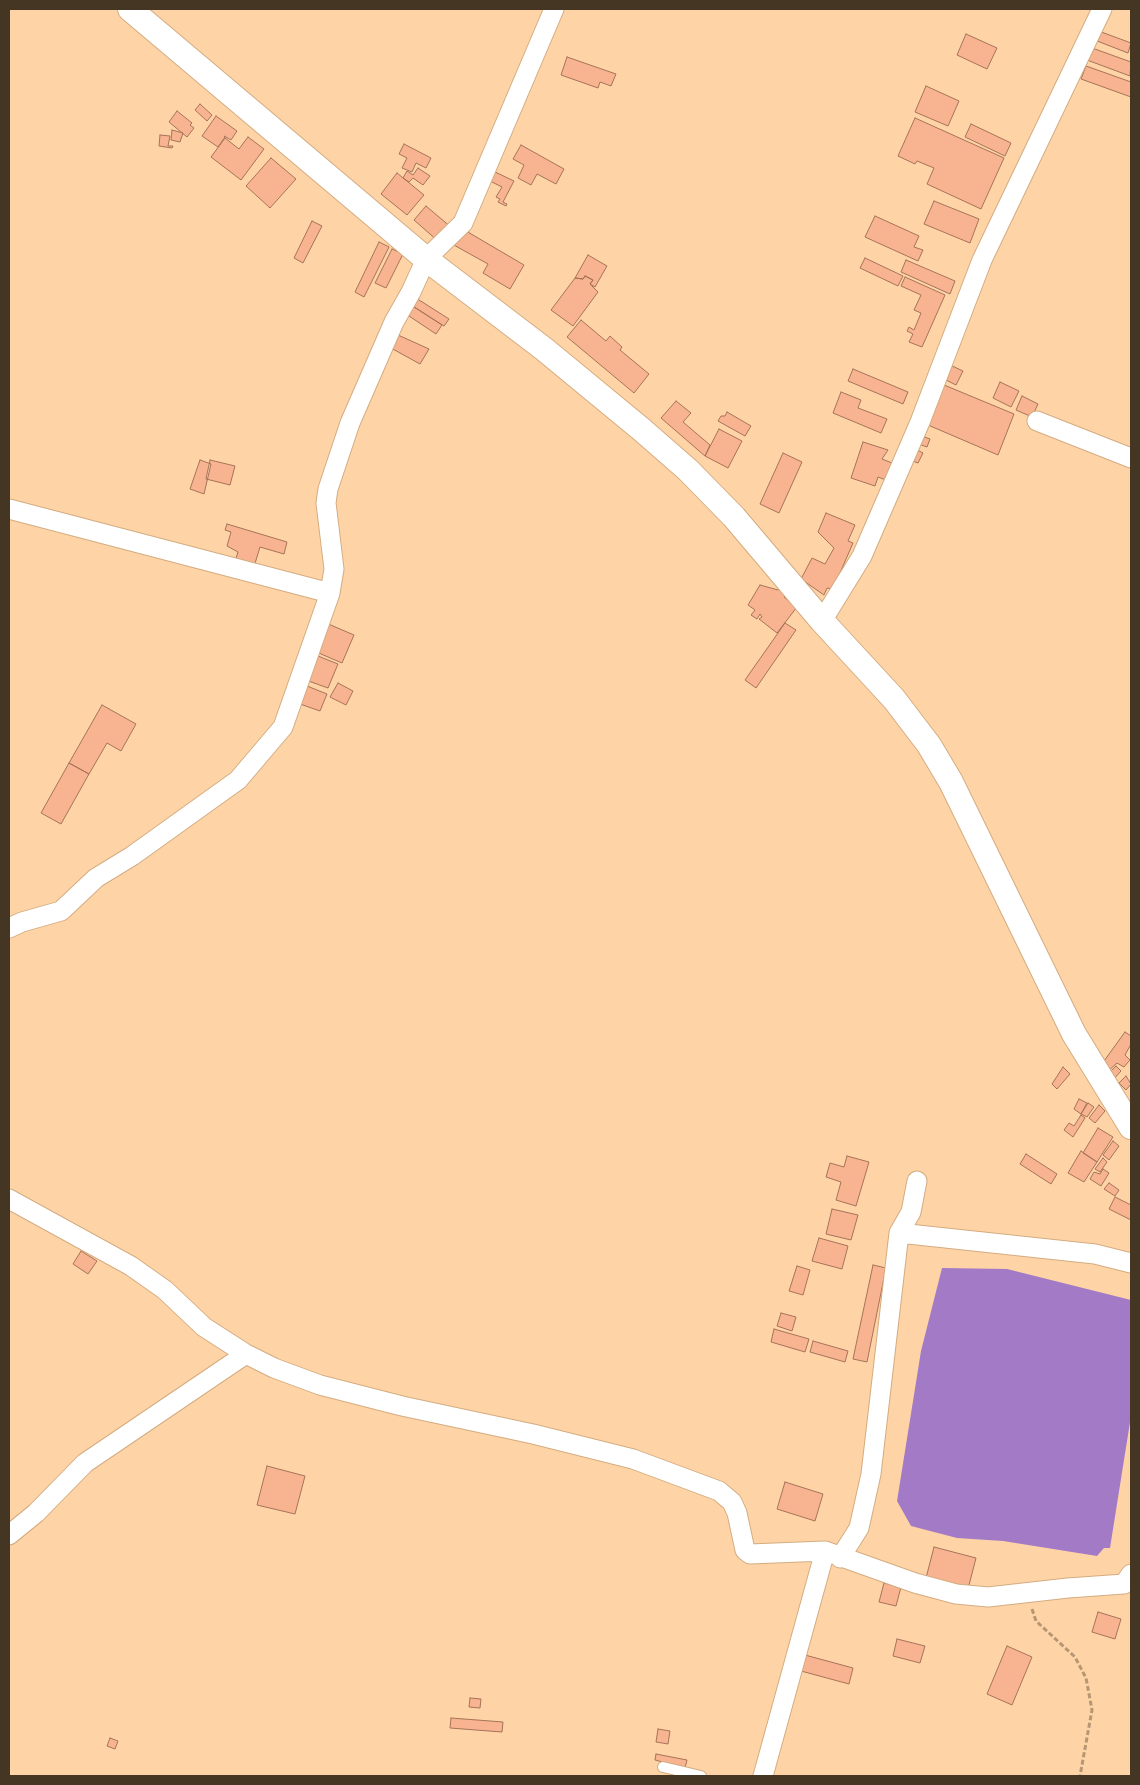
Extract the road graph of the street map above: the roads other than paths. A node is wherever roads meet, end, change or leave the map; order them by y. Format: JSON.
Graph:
{"nodes":[{"id":1,"x":130,"y":9,"type":"edge"},
{"id":2,"x":554,"y":9,"type":"edge"},
{"id":3,"x":1102,"y":9,"type":"edge"},
{"id":4,"x":426,"y":259,"type":"junction"},
{"id":5,"x":1037,"y":421,"type":"dead end"},
{"id":6,"x":1131,"y":458,"type":"edge"},
{"id":7,"x":9,"y":509,"type":"edge"},
{"id":8,"x":330,"y":593,"type":"junction"},
{"id":9,"x":822,"y":621,"type":"junction"},
{"id":10,"x":9,"y":928,"type":"edge"},
{"id":11,"x":1131,"y":1127,"type":"edge"},
{"id":12,"x":917,"y":1181,"type":"dead end"},
{"id":13,"x":9,"y":1199,"type":"edge"},
{"id":14,"x":899,"y":1233,"type":"junction"},
{"id":15,"x":1131,"y":1263,"type":"edge"},
{"id":16,"x":246,"y":1354,"type":"junction"},
{"id":17,"x":9,"y":1535,"type":"edge"},
{"id":18,"x":833,"y":1554,"type":"junction"},
{"id":19,"x":1131,"y":1574,"type":"edge"},
{"id":20,"x":663,"y":1767,"type":"dead end"},
{"id":21,"x":701,"y":1776,"type":"edge"},
{"id":22,"x":763,"y":1776,"type":"edge"}],
"edges":[{"from":1,"to":4,"type":"street"},
{"from":2,"to":4,"type":"street"},
{"from":3,"to":9,"type":"street"},
{"from":4,"to":8,"type":"street"},
{"from":4,"to":9,"type":"street"},
{"from":5,"to":6,"type":"street"},
{"from":7,"to":8,"type":"street"},
{"from":8,"to":10,"type":"street"},
{"from":9,"to":11,"type":"street"},
{"from":12,"to":14,"type":"street"},
{"from":13,"to":16,"type":"street"},
{"from":14,"to":15,"type":"street"},
{"from":14,"to":18,"type":"street"},
{"from":16,"to":17,"type":"street"},
{"from":16,"to":18,"type":"street"},
{"from":18,"to":19,"type":"street"},
{"from":18,"to":22,"type":"street"},
{"from":20,"to":21,"type":"lane"}]}
